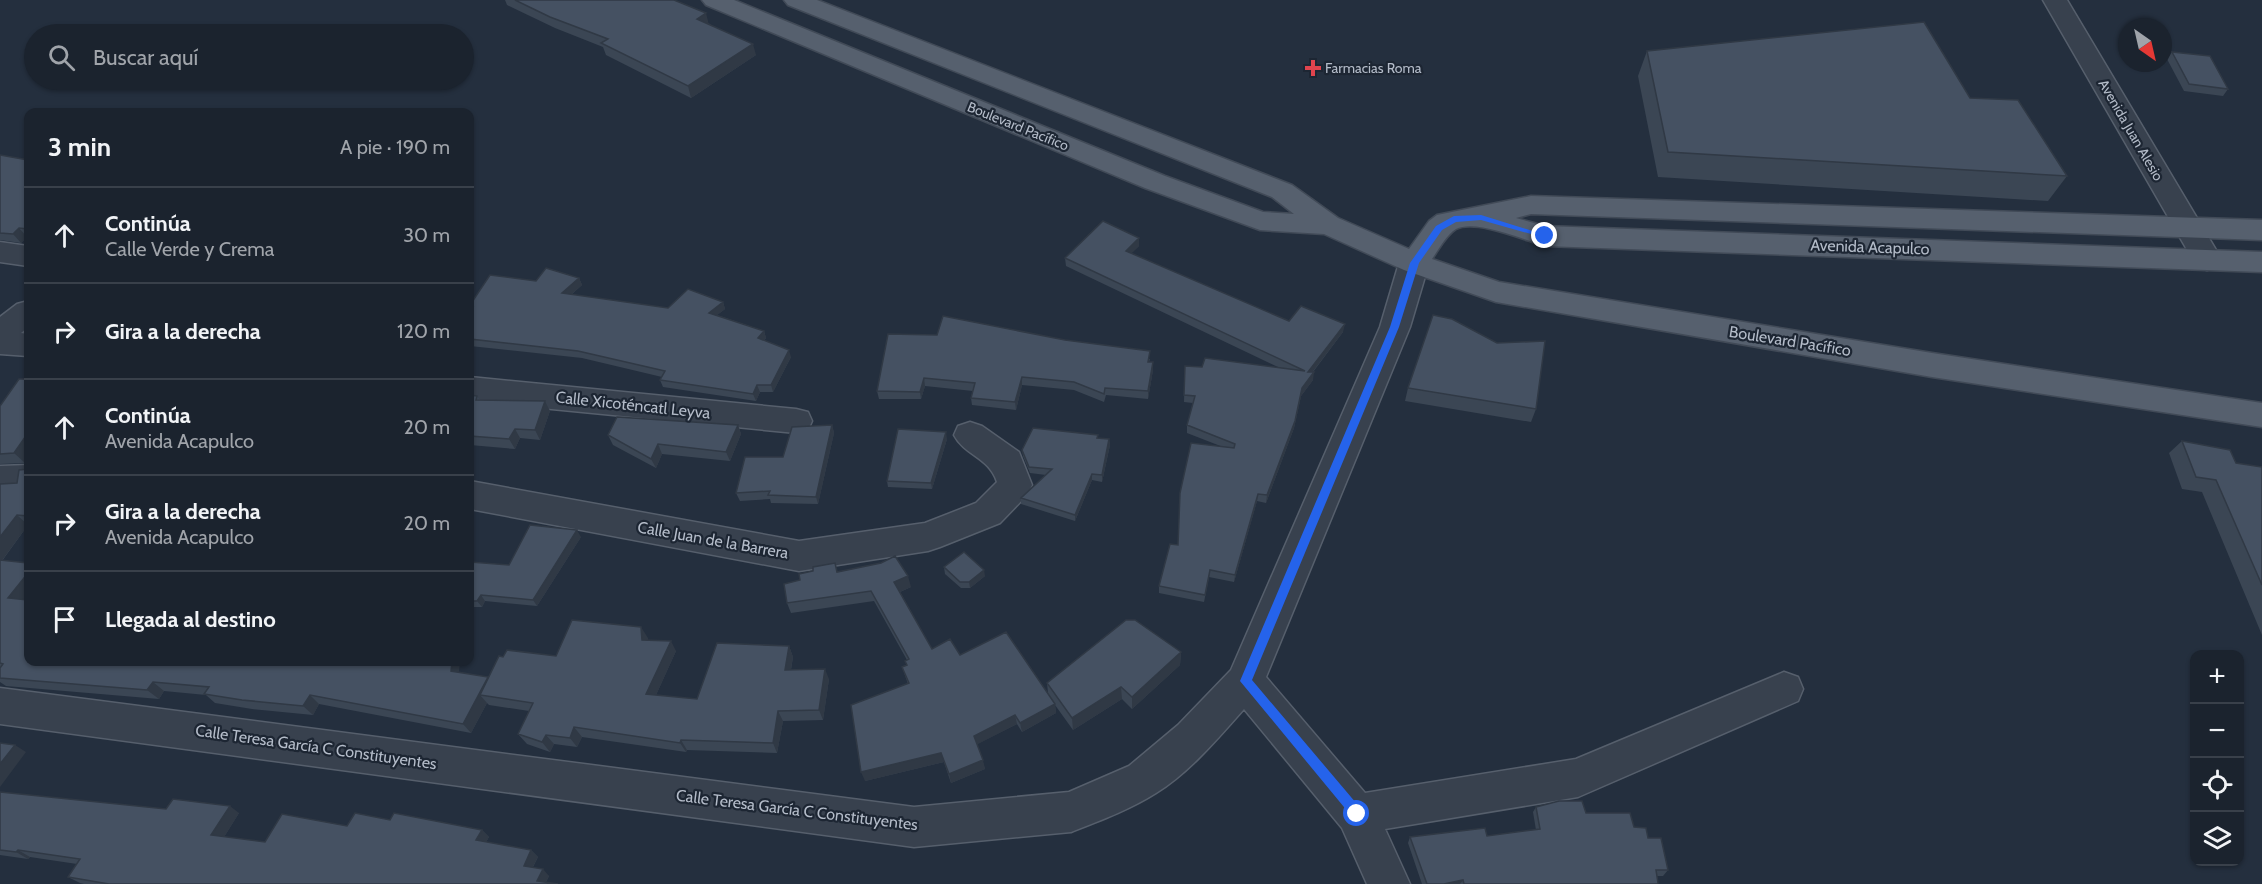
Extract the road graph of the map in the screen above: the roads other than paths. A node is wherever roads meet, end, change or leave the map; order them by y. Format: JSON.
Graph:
{"nodes":[{"id":1,"x":796,"y":0,"type":"edge"},
{"id":2,"x":2055,"y":0,"type":"edge"},
{"id":3,"x":726,"y":2,"type":"edge"},
{"id":4,"x":1481,"y":218,"type":"junction"},
{"id":5,"x":1328,"y":225,"type":"junction"},
{"id":6,"x":2189,"y":229,"type":"junction"},
{"id":7,"x":2262,"y":230,"type":"edge"},
{"id":8,"x":0,"y":252,"type":"edge"},
{"id":9,"x":24,"y":255,"type":"edge"},
{"id":10,"x":2207,"y":260,"type":"junction"},
{"id":11,"x":2262,"y":262,"type":"edge"},
{"id":12,"x":1414,"y":263,"type":"junction"},
{"id":13,"x":24,"y":315,"type":"edge"},
{"id":14,"x":0,"y":333,"type":"edge"},
{"id":15,"x":0,"y":343,"type":"edge"},
{"id":16,"x":24,"y":345,"type":"edge"},
{"id":17,"x":474,"y":389,"type":"edge"},
{"id":18,"x":2262,"y":415,"type":"edge"},
{"id":19,"x":796,"y":421,"type":"dead end"},
{"id":20,"x":969,"y":435,"type":"dead end"},
{"id":21,"x":24,"y":478,"type":"edge"},
{"id":22,"x":0,"y":479,"type":"edge"},
{"id":23,"x":474,"y":496,"type":"edge"},
{"id":24,"x":1245,"y":681,"type":"junction"},
{"id":25,"x":1784,"y":689,"type":"dead end"},
{"id":26,"x":0,"y":706,"type":"edge"},
{"id":27,"x":1357,"y":814,"type":"junction"},
{"id":28,"x":1389,"y":884,"type":"edge"}],
"edges":[{"from":1,"to":5,"type":"main road","name":"Boulevard Pacífico"},
{"from":2,"to":6,"type":"street","name":"Avenida Juan Alesio"},
{"from":3,"to":5,"type":"main road","name":"Boulevard Pacífico"},
{"from":4,"to":6,"type":"main road","name":"Avenida Acapulco"},
{"from":4,"to":10,"type":"main road","name":"Avenida Acapulco"},
{"from":4,"to":12,"type":"main road","name":"Avenida Acapulco"},
{"from":5,"to":12,"type":"main road","name":"Boulevard Pacífico"},
{"from":6,"to":7,"type":"main road","name":"Avenida Acapulco"},
{"from":6,"to":10,"type":"street","name":"Avenida Juan Alesio"},
{"from":8,"to":9,"type":"street"},
{"from":10,"to":11,"type":"main road","name":"Avenida Acapulco"},
{"from":12,"to":18,"type":"main road","name":"Boulevard Pacífico"},
{"from":12,"to":24,"type":"street","name":"Calle Teresa García C Constituyentes"},
{"from":13,"to":14,"type":"street"},
{"from":15,"to":16,"type":"street"},
{"from":17,"to":19,"type":"street","name":"Calle Xicoténcatl Leyva"},
{"from":20,"to":23,"type":"street","name":"Calle Juan de la Barrera"},
{"from":21,"to":22,"type":"street"},
{"from":24,"to":26,"type":"street","name":"Calle Teresa García C Constituyentes"},
{"from":24,"to":27,"type":"street"},
{"from":25,"to":27,"type":"street"},
{"from":27,"to":28,"type":"street"}]}
